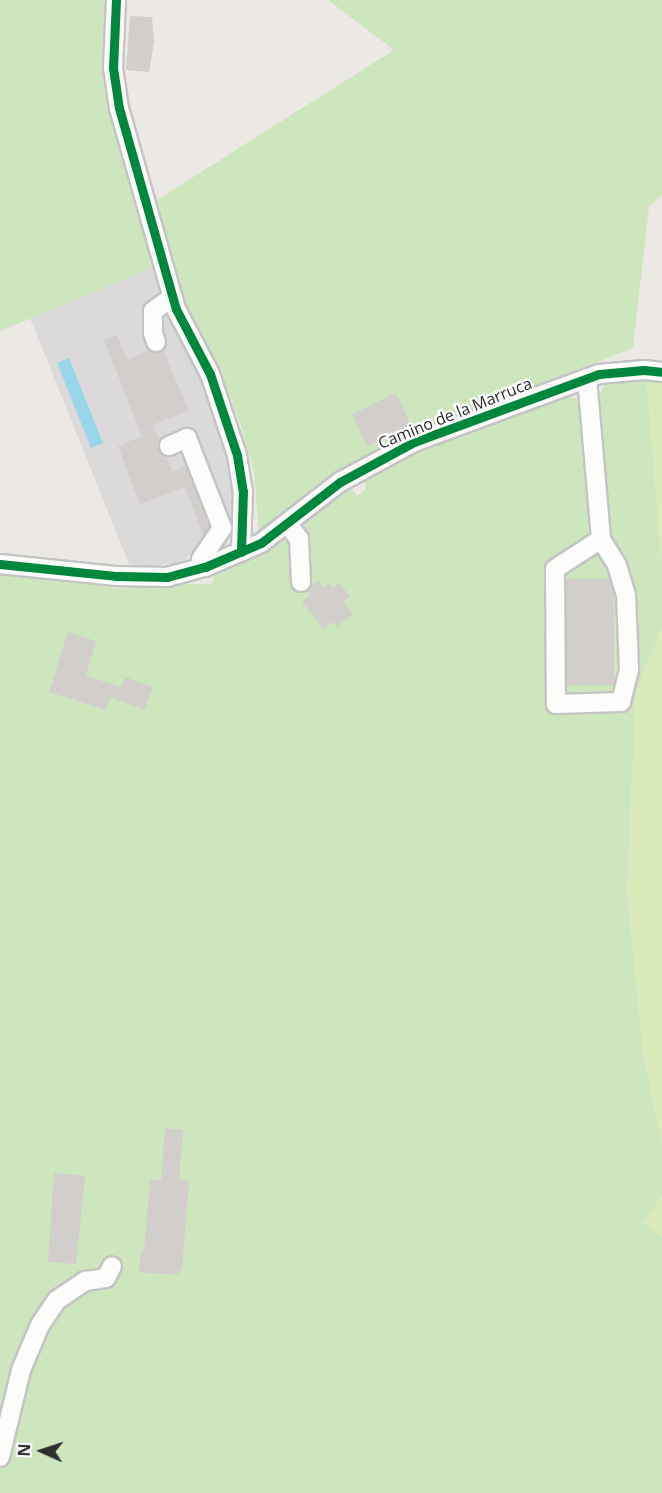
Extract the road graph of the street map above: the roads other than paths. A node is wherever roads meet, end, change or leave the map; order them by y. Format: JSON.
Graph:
{"nodes":[{"id":1,"x":116,"y":0,"type":"edge"},
{"id":2,"x":172,"y":297,"type":"junction"},
{"id":3,"x":156,"y":342,"type":"dead end"},
{"id":4,"x":662,"y":372,"type":"edge"},
{"id":5,"x":587,"y":378,"type":"junction"},
{"id":6,"x":169,"y":446,"type":"dead end"},
{"id":7,"x":287,"y":523,"type":"junction"},
{"id":8,"x":601,"y":539,"type":"junction"},
{"id":9,"x":241,"y":552,"type":"junction"},
{"id":10,"x":0,"y":564,"type":"edge"},
{"id":11,"x":205,"y":567,"type":"junction"},
{"id":12,"x":301,"y":582,"type":"dead end"},
{"id":13,"x":112,"y":1266,"type":"dead end"},
{"id":14,"x":0,"y":1457,"type":"edge"}],
"edges":[{"from":1,"to":2,"type":"street"},
{"from":2,"to":3,"type":"street"},
{"from":2,"to":9,"type":"street"},
{"from":4,"to":5,"type":"street","name":"Camino de la Marruca"},
{"from":5,"to":7,"type":"street","name":"Camino de la Marruca"},
{"from":5,"to":8,"type":"street"},
{"from":6,"to":11,"type":"street"},
{"from":7,"to":9,"type":"street","name":"Camino de la Marruca"},
{"from":7,"to":12,"type":"street"},
{"from":8,"to":8,"type":"street"},
{"from":9,"to":11,"type":"street","name":"Camino de la Marruca"},
{"from":10,"to":11,"type":"street","name":"Camino de la Marruca"},
{"from":13,"to":14,"type":"street"}]}
